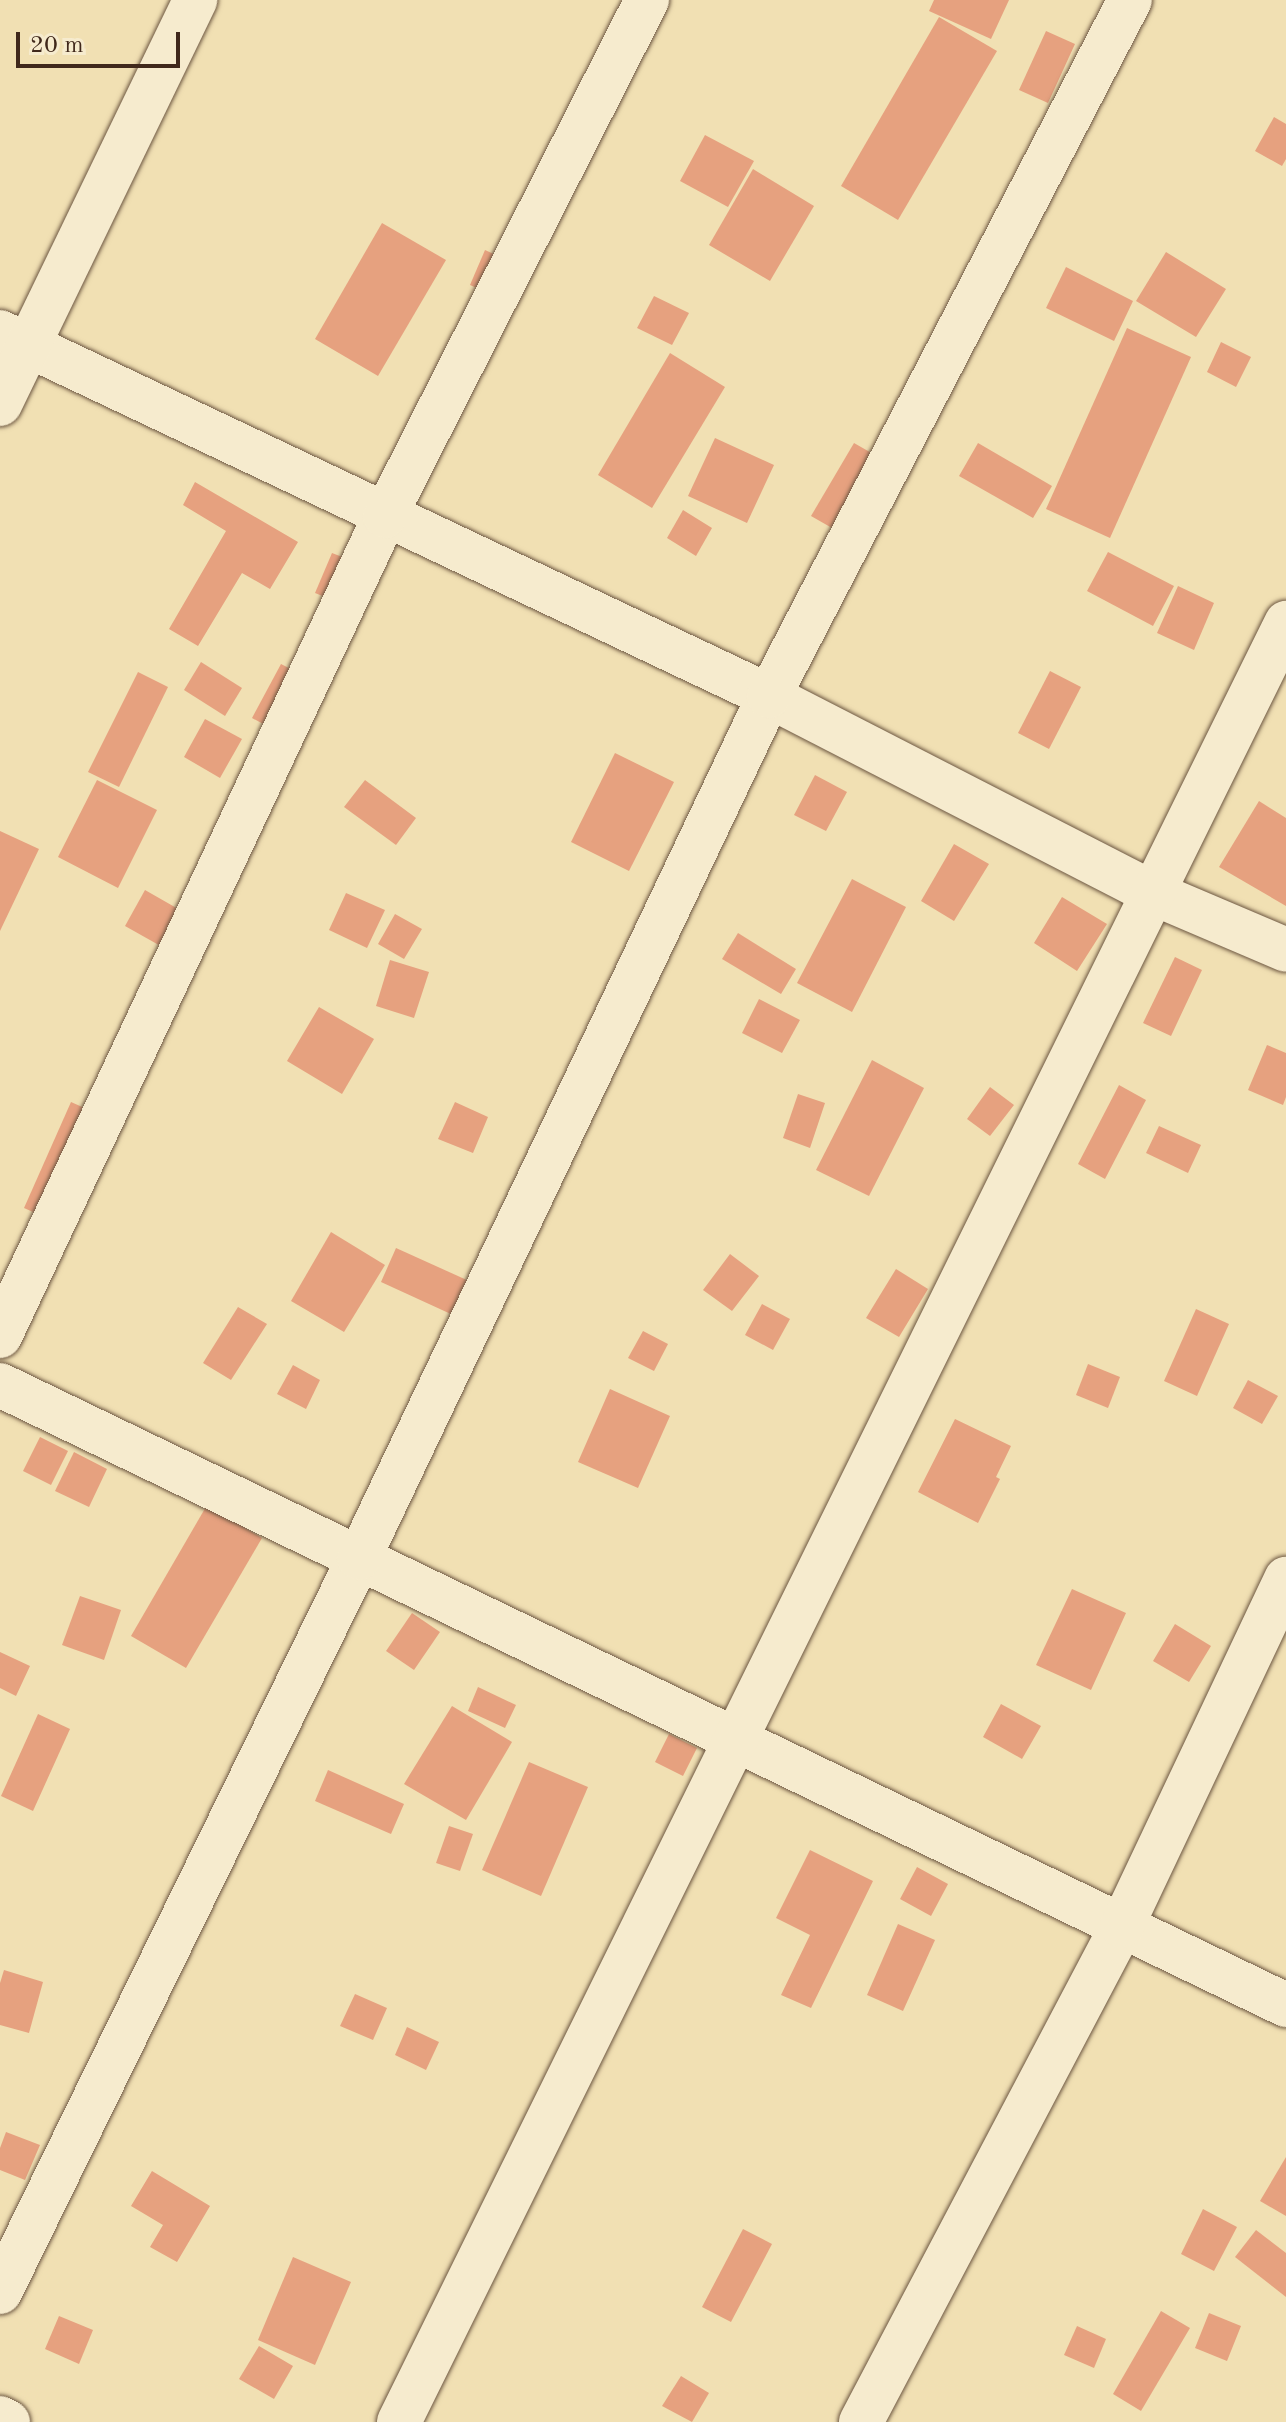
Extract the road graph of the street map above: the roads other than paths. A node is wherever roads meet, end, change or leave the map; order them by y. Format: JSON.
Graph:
{"nodes":[{"id":1,"x":195,"y":0,"type":"edge"},
{"id":2,"x":647,"y":0,"type":"edge"},
{"id":3,"x":1130,"y":0,"type":"edge"},
{"id":4,"x":14,"y":340,"type":"edge"},
{"id":5,"x":0,"y":404,"type":"edge"},
{"id":6,"x":385,"y":516,"type":"junction"},
{"id":7,"x":1286,"y":623,"type":"edge"},
{"id":8,"x":769,"y":696,"type":"junction"},
{"id":9,"x":1155,"y":894,"type":"junction"},
{"id":10,"x":1286,"y":950,"type":"edge"},
{"id":11,"x":0,"y":1336,"type":"edge"},
{"id":12,"x":0,"y":1385,"type":"edge"},
{"id":13,"x":359,"y":1558,"type":"junction"},
{"id":14,"x":1286,"y":1579,"type":"edge"},
{"id":15,"x":734,"y":1739,"type":"junction"},
{"id":16,"x":1122,"y":1926,"type":"junction"},
{"id":17,"x":1286,"y":2005,"type":"edge"},
{"id":18,"x":0,"y":2292,"type":"edge"},
{"id":19,"x":0,"y":2418,"type":"edge"},
{"id":20,"x":8,"y":2422,"type":"edge"},
{"id":21,"x":399,"y":2422,"type":"edge"},
{"id":22,"x":861,"y":2422,"type":"edge"}],
"edges":[{"from":1,"to":4,"type":"street"},
{"from":2,"to":6,"type":"street"},
{"from":3,"to":8,"type":"street"},
{"from":4,"to":5,"type":"street"},
{"from":4,"to":6,"type":"street"},
{"from":6,"to":8,"type":"street"},
{"from":6,"to":11,"type":"street"},
{"from":7,"to":9,"type":"street"},
{"from":8,"to":9,"type":"street"},
{"from":8,"to":13,"type":"street"},
{"from":9,"to":10,"type":"street"},
{"from":9,"to":15,"type":"street"},
{"from":12,"to":13,"type":"street"},
{"from":13,"to":15,"type":"street"},
{"from":13,"to":18,"type":"street"},
{"from":14,"to":16,"type":"street"},
{"from":15,"to":16,"type":"street"},
{"from":15,"to":21,"type":"street"},
{"from":16,"to":17,"type":"street"},
{"from":16,"to":22,"type":"street"},
{"from":19,"to":20,"type":"street"}]}
